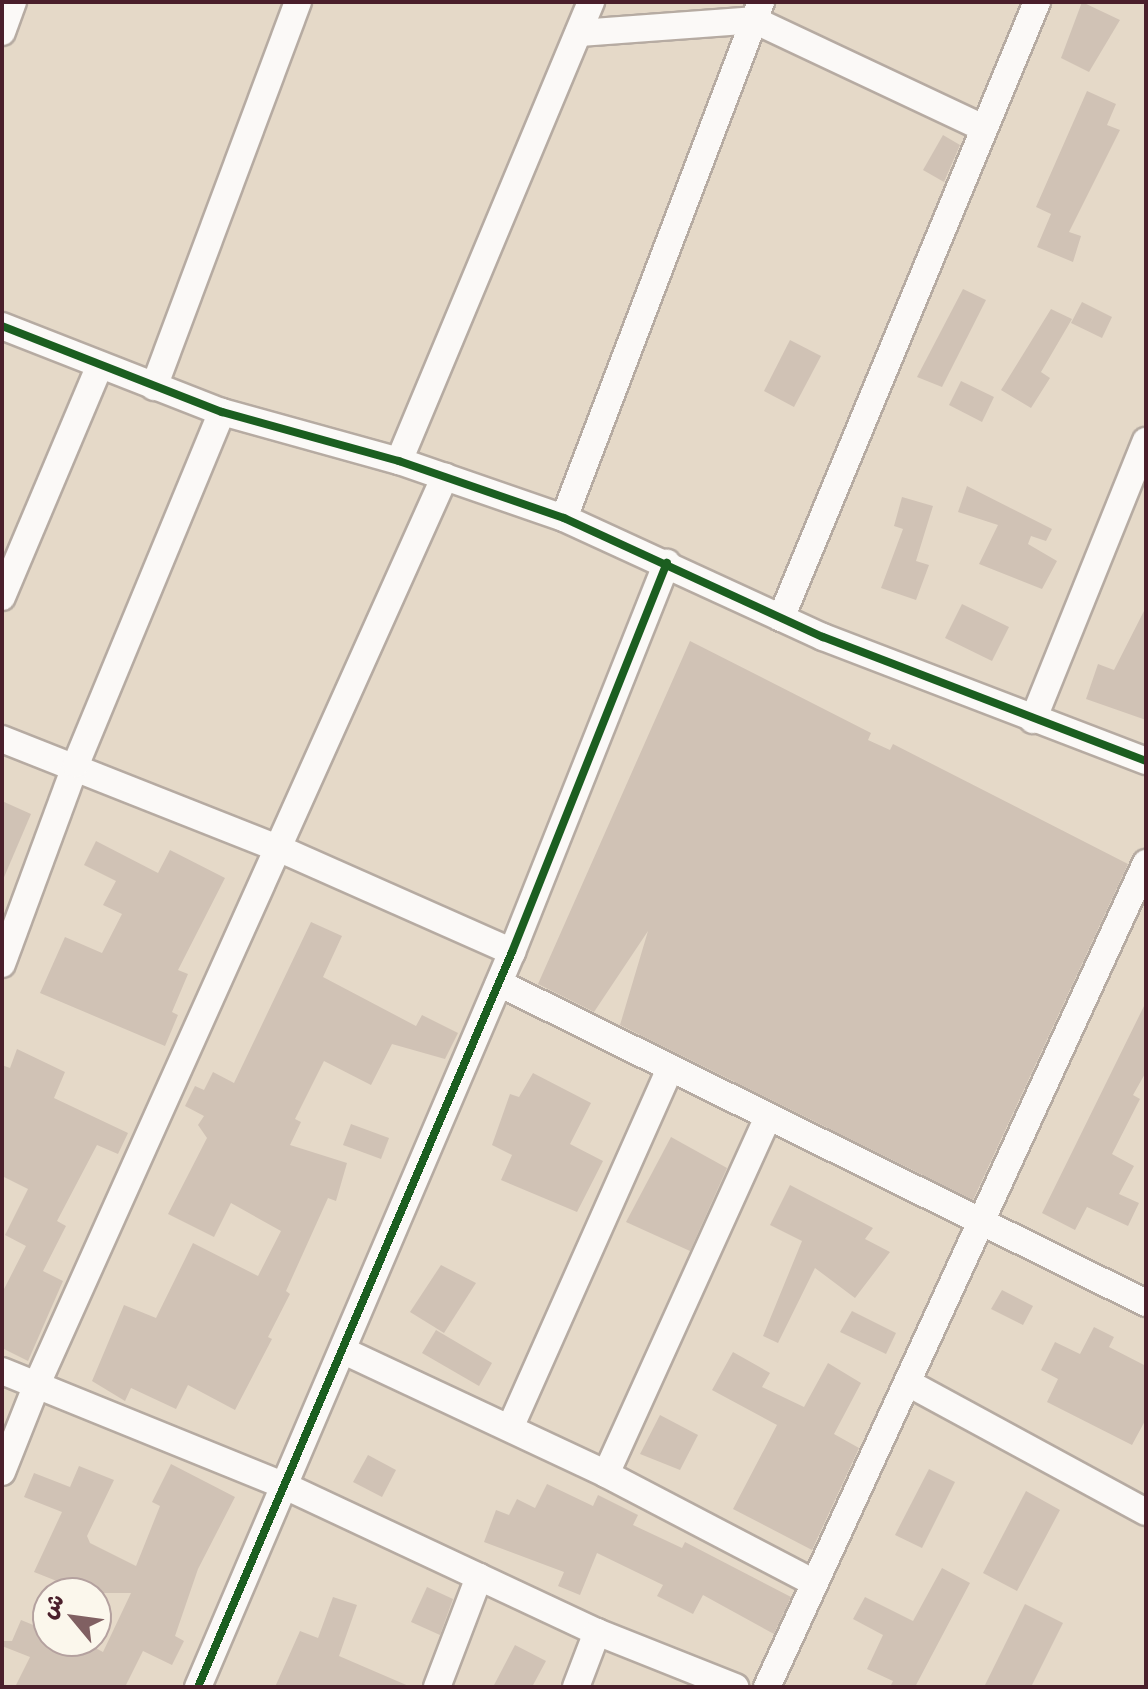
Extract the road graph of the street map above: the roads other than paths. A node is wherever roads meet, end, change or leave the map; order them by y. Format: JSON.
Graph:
{"nodes":[{"id":1,"x":13,"y":2,"type":"edge"},
{"id":2,"x":298,"y":2,"type":"edge"},
{"id":3,"x":591,"y":2,"type":"edge"},
{"id":4,"x":1037,"y":2,"type":"edge"},
{"id":5,"x":758,"y":11,"type":"edge"},
{"id":6,"x":2,"y":32,"type":"edge"},
{"id":7,"x":579,"y":33,"type":"junction"},
{"id":8,"x":984,"y":128,"type":"junction"},
{"id":9,"x":2,"y":326,"type":"edge"},
{"id":10,"x":99,"y":367,"type":"junction"},
{"id":11,"x":154,"y":387,"type":"junction"},
{"id":12,"x":222,"y":412,"type":"junction"},
{"id":13,"x":1146,"y":441,"type":"edge"},
{"id":14,"x":399,"y":461,"type":"junction"},
{"id":15,"x":445,"y":476,"type":"junction"},
{"id":16,"x":564,"y":518,"type":"junction"},
{"id":17,"x":667,"y":563,"type":"junction"},
{"id":18,"x":2,"y":597,"type":"edge"},
{"id":19,"x":781,"y":618,"type":"junction"},
{"id":20,"x":1033,"y":720,"type":"junction"},
{"id":21,"x":2,"y":739,"type":"edge"},
{"id":22,"x":1146,"y":761,"type":"edge"},
{"id":23,"x":76,"y":764,"type":"junction"},
{"id":24,"x":280,"y":849,"type":"junction"},
{"id":25,"x":1146,"y":863,"type":"edge"},
{"id":26,"x":512,"y":952,"type":"junction"},
{"id":27,"x":2,"y":964,"type":"edge"},
{"id":28,"x":499,"y":983,"type":"junction"},
{"id":29,"x":670,"y":1069,"type":"junction"},
{"id":30,"x":768,"y":1117,"type":"junction"},
{"id":31,"x":980,"y":1222,"type":"junction"},
{"id":32,"x":1146,"y":1303,"type":"edge"},
{"id":33,"x":344,"y":1351,"type":"junction"},
{"id":34,"x":2,"y":1371,"type":"edge"},
{"id":35,"x":37,"y":1384,"type":"junction"},
{"id":36,"x":910,"y":1384,"type":"junction"},
{"id":37,"x":510,"y":1428,"type":"junction"},
{"id":38,"x":2,"y":1472,"type":"edge"},
{"id":39,"x":606,"y":1474,"type":"junction"},
{"id":40,"x":283,"y":1485,"type":"junction"},
{"id":41,"x":1146,"y":1512,"type":"edge"},
{"id":42,"x":479,"y":1577,"type":"junction"},
{"id":43,"x":813,"y":1582,"type":"junction"},
{"id":44,"x":597,"y":1632,"type":"junction"},
{"id":45,"x":198,"y":1687,"type":"edge"},
{"id":46,"x":437,"y":1687,"type":"edge"},
{"id":47,"x":576,"y":1687,"type":"edge"},
{"id":48,"x":735,"y":1687,"type":"edge"},
{"id":49,"x":767,"y":1687,"type":"edge"}],
"edges":[{"from":1,"to":6,"type":"street"},
{"from":2,"to":11,"type":"street"},
{"from":3,"to":7,"type":"street"},
{"from":4,"to":8,"type":"street"},
{"from":5,"to":7,"type":"street"},
{"from":5,"to":8,"type":"street"},
{"from":5,"to":16,"type":"street"},
{"from":7,"to":14,"type":"street"},
{"from":8,"to":19,"type":"street"},
{"from":9,"to":10,"type":"street"},
{"from":10,"to":11,"type":"street"},
{"from":10,"to":18,"type":"street"},
{"from":11,"to":12,"type":"street"},
{"from":12,"to":14,"type":"street"},
{"from":12,"to":23,"type":"street"},
{"from":13,"to":20,"type":"street"},
{"from":14,"to":15,"type":"street"},
{"from":15,"to":16,"type":"street"},
{"from":15,"to":24,"type":"street"},
{"from":16,"to":17,"type":"street"},
{"from":17,"to":19,"type":"street"},
{"from":17,"to":26,"type":"street"},
{"from":19,"to":20,"type":"street"},
{"from":20,"to":22,"type":"street"},
{"from":21,"to":23,"type":"street"},
{"from":23,"to":24,"type":"street"},
{"from":23,"to":27,"type":"street"},
{"from":24,"to":26,"type":"street"},
{"from":24,"to":35,"type":"street"},
{"from":25,"to":31,"type":"street"},
{"from":26,"to":28,"type":"street"},
{"from":28,"to":29,"type":"street"},
{"from":28,"to":33,"type":"street"},
{"from":29,"to":30,"type":"street"},
{"from":29,"to":37,"type":"street"},
{"from":30,"to":31,"type":"street"},
{"from":30,"to":39,"type":"street"},
{"from":31,"to":32,"type":"street"},
{"from":31,"to":36,"type":"street"},
{"from":33,"to":37,"type":"street"},
{"from":33,"to":40,"type":"street"},
{"from":34,"to":35,"type":"street"},
{"from":35,"to":38,"type":"street"},
{"from":35,"to":40,"type":"street"},
{"from":36,"to":41,"type":"street"},
{"from":36,"to":43,"type":"street"},
{"from":37,"to":39,"type":"street"},
{"from":39,"to":43,"type":"street"},
{"from":40,"to":42,"type":"street"},
{"from":40,"to":45,"type":"street"},
{"from":42,"to":44,"type":"street"},
{"from":42,"to":46,"type":"street"},
{"from":43,"to":49,"type":"street"},
{"from":44,"to":47,"type":"street"},
{"from":44,"to":48,"type":"street"}]}
